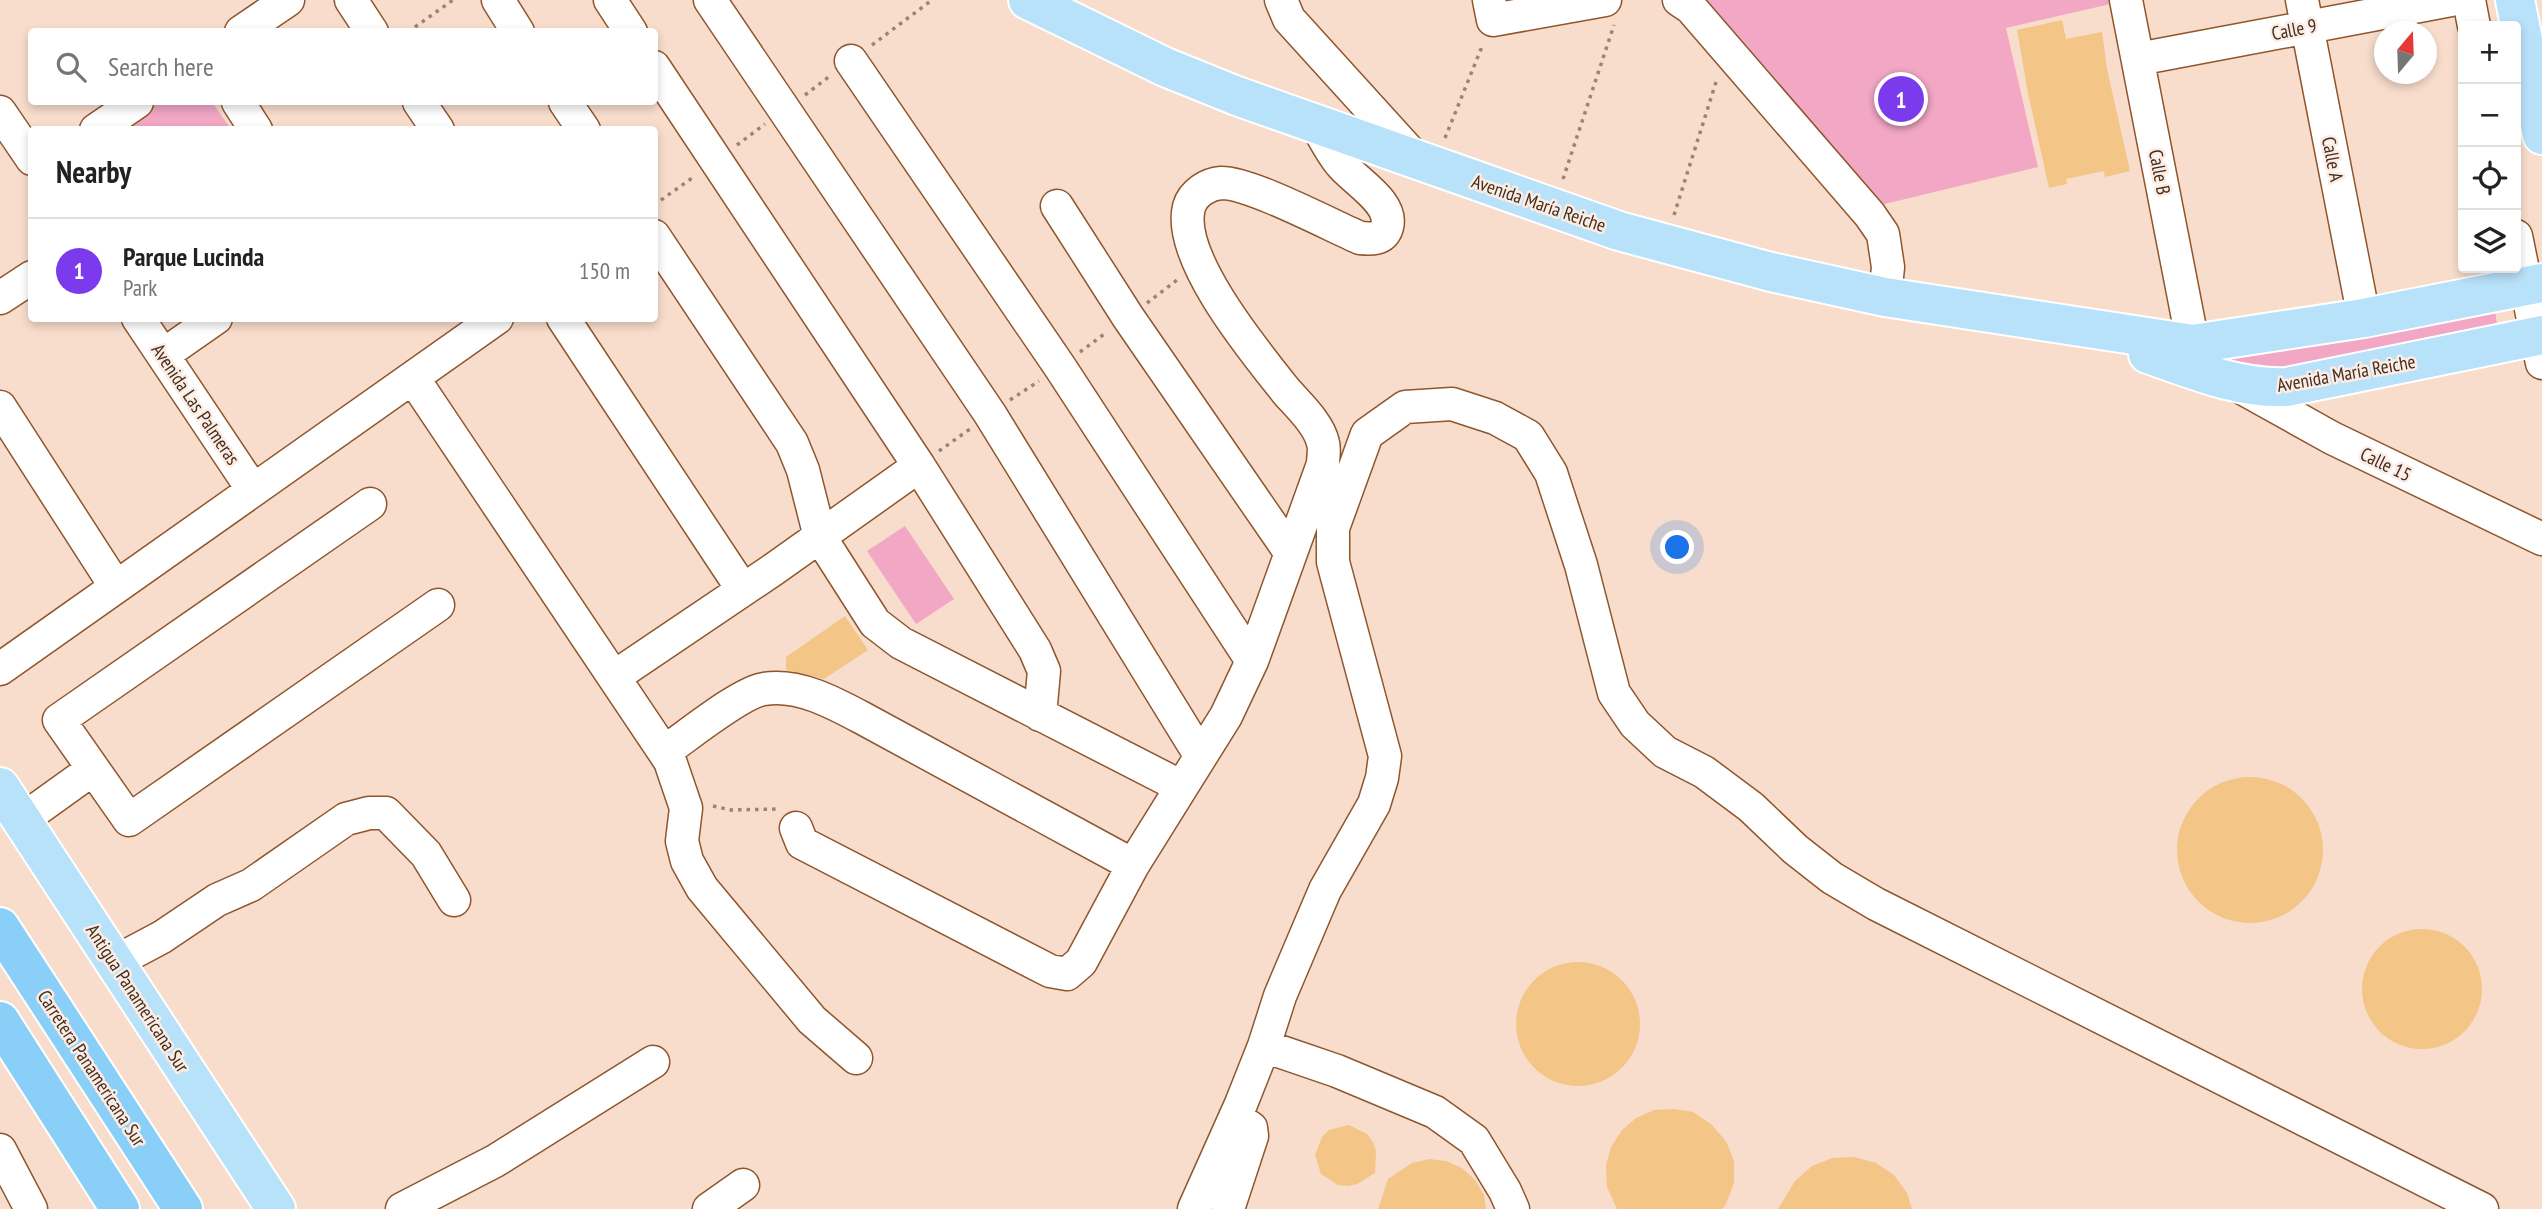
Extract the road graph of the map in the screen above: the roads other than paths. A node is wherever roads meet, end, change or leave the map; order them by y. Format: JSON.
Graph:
{"nodes":[{"id":1,"x":288,"y":0,"type":"edge"},
{"id":2,"x":351,"y":0,"type":"edge"},
{"id":3,"x":498,"y":0,"type":"edge"},
{"id":4,"x":610,"y":0,"type":"edge"},
{"id":5,"x":710,"y":0,"type":"edge"},
{"id":6,"x":1028,"y":0,"type":"edge"},
{"id":7,"x":1281,"y":0,"type":"edge"},
{"id":8,"x":1679,"y":0,"type":"edge"},
{"id":9,"x":2126,"y":0,"type":"edge"},
{"id":10,"x":2451,"y":0,"type":"edge"},
{"id":11,"x":2469,"y":0,"type":"edge"},
{"id":12,"x":2515,"y":0,"type":"edge"},
{"id":13,"x":1612,"y":6,"type":"edge"},
{"id":14,"x":1491,"y":10,"type":"edge"},
{"id":15,"x":2305,"y":13,"type":"edge"},
{"id":16,"x":2473,"y":21,"type":"edge"},
{"id":17,"x":247,"y":28,"type":"edge"},
{"id":18,"x":369,"y":28,"type":"edge"},
{"id":19,"x":516,"y":28,"type":"edge"},
{"id":20,"x":628,"y":28,"type":"edge"},
{"id":21,"x":2138,"y":58,"type":"junction"},
{"id":22,"x":850,"y":61,"type":"dead end"},
{"id":23,"x":658,"y":73,"type":"edge"},
{"id":24,"x":133,"y":105,"type":"edge"},
{"id":25,"x":240,"y":105,"type":"edge"},
{"id":26,"x":421,"y":105,"type":"edge"},
{"id":27,"x":567,"y":105,"type":"edge"},
{"id":28,"x":0,"y":112,"type":"edge"},
{"id":29,"x":102,"y":126,"type":"edge"},
{"id":30,"x":253,"y":126,"type":"edge"},
{"id":31,"x":435,"y":126,"type":"edge"},
{"id":32,"x":581,"y":126,"type":"edge"},
{"id":33,"x":1317,"y":126,"type":"junction"},
{"id":34,"x":2542,"y":135,"type":"edge"},
{"id":35,"x":28,"y":153,"type":"edge"},
{"id":36,"x":1413,"y":156,"type":"junction"},
{"id":37,"x":1057,"y":206,"type":"dead end"},
{"id":38,"x":658,"y":242,"type":"edge"},
{"id":39,"x":2521,"y":250,"type":"edge"},
{"id":40,"x":28,"y":280,"type":"edge"},
{"id":41,"x":2534,"y":285,"type":"edge"},
{"id":42,"x":1885,"y":297,"type":"junction"},
{"id":43,"x":0,"y":298,"type":"edge"},
{"id":44,"x":2364,"y":318,"type":"junction"},
{"id":45,"x":141,"y":322,"type":"edge"},
{"id":46,"x":210,"y":322,"type":"edge"},
{"id":47,"x":491,"y":322,"type":"edge"},
{"id":48,"x":566,"y":322,"type":"edge"},
{"id":49,"x":2074,"y":327,"type":"junction"},
{"id":50,"x":2193,"y":344,"type":"junction"},
{"id":51,"x":2540,"y":345,"type":"edge"},
{"id":52,"x":163,"y":355,"type":"junction"},
{"id":53,"x":413,"y":378,"type":"junction"},
{"id":54,"x":2234,"y":384,"type":"junction"},
{"id":55,"x":0,"y":407,"type":"edge"},
{"id":56,"x":919,"y":466,"type":"junction"},
{"id":57,"x":253,"y":490,"type":"junction"},
{"id":58,"x":370,"y":504,"type":"dead end"},
{"id":59,"x":820,"y":537,"type":"junction"},
{"id":60,"x":2542,"y":539,"type":"edge"},
{"id":61,"x":1290,"y":552,"type":"junction"},
{"id":62,"x":116,"y":587,"type":"junction"},
{"id":63,"x":743,"y":590,"type":"junction"},
{"id":64,"x":438,"y":605,"type":"dead end"},
{"id":65,"x":1252,"y":661,"type":"junction"},
{"id":66,"x":0,"y":668,"type":"edge"},
{"id":67,"x":614,"y":677,"type":"junction"},
{"id":68,"x":1040,"y":715,"type":"junction"},
{"id":69,"x":664,"y":752,"type":"junction"},
{"id":70,"x":1200,"y":755,"type":"junction"},
{"id":71,"x":93,"y":769,"type":"junction"},
{"id":72,"x":1180,"y":786,"type":"junction"},
{"id":73,"x":0,"y":787,"type":"edge"},
{"id":74,"x":788,"y":819,"type":"road end"},
{"id":75,"x":22,"y":820,"type":"junction"},
{"id":76,"x":1133,"y":865,"type":"junction"},
{"id":77,"x":454,"y":900,"type":"dead end"},
{"id":78,"x":0,"y":928,"type":"edge"},
{"id":79,"x":115,"y":962,"type":"junction"},
{"id":80,"x":3,"y":1033,"type":"edge"},
{"id":81,"x":1264,"y":1045,"type":"junction"},
{"id":82,"x":856,"y":1058,"type":"dead end"},
{"id":83,"x":653,"y":1062,"type":"dead end"},
{"id":84,"x":1235,"y":1116,"type":"junction"},
{"id":85,"x":0,"y":1150,"type":"edge"},
{"id":86,"x":743,"y":1185,"type":"dead end"},
{"id":87,"x":31,"y":1209,"type":"edge"},
{"id":88,"x":120,"y":1209,"type":"edge"},
{"id":89,"x":183,"y":1209,"type":"edge"},
{"id":90,"x":276,"y":1209,"type":"edge"},
{"id":91,"x":401,"y":1209,"type":"edge"},
{"id":92,"x":709,"y":1209,"type":"edge"},
{"id":93,"x":1194,"y":1209,"type":"edge"},
{"id":94,"x":1228,"y":1209,"type":"edge"},
{"id":95,"x":1513,"y":1209,"type":"edge"},
{"id":96,"x":2482,"y":1209,"type":"edge"}],
"edges":[{"from":1,"to":17,"type":"street"},
{"from":2,"to":18,"type":"street"},
{"from":3,"to":19,"type":"street"},
{"from":4,"to":20,"type":"street"},
{"from":5,"to":70,"type":"street"},
{"from":6,"to":33,"type":"main road","name":"Avenida María Reiche"},
{"from":7,"to":36,"type":"street"},
{"from":8,"to":42,"type":"street"},
{"from":9,"to":21,"type":"street","name":"Calle B"},
{"from":10,"to":15,"type":"street","name":"Calle 9"},
{"from":11,"to":16,"type":"street"},
{"from":12,"to":34,"type":"main road"},
{"from":13,"to":14,"type":"street"},
{"from":15,"to":21,"type":"street","name":"Calle 9"},
{"from":15,"to":44,"type":"street","name":"Calle A"},
{"from":21,"to":50,"type":"street","name":"Calle B"},
{"from":22,"to":65,"type":"street"},
{"from":23,"to":56,"type":"street"},
{"from":24,"to":29,"type":"street"},
{"from":25,"to":30,"type":"street"},
{"from":26,"to":31,"type":"street"},
{"from":27,"to":32,"type":"street"},
{"from":28,"to":35,"type":"street"},
{"from":33,"to":36,"type":"main road","name":"Avenida María Reiche"},
{"from":33,"to":61,"type":"street"},
{"from":36,"to":42,"type":"main road","name":"Avenida María Reiche"},
{"from":37,"to":61,"type":"street"},
{"from":38,"to":59,"type":"street"},
{"from":39,"to":41,"type":"street"},
{"from":40,"to":43,"type":"street"},
{"from":41,"to":44,"type":"main road","name":"Avenida María Reiche"},
{"from":41,"to":51,"type":"street"},
{"from":42,"to":49,"type":"main road","name":"Avenida María Reiche"},
{"from":44,"to":50,"type":"main road","name":"Avenida María Reiche"},
{"from":45,"to":52,"type":"street","name":"Avenida Las Palmeras"},
{"from":46,"to":52,"type":"street"},
{"from":47,"to":53,"type":"street"},
{"from":48,"to":63,"type":"street"},
{"from":49,"to":50,"type":"main road","name":"Avenida María Reiche"},
{"from":49,"to":54,"type":"main road","name":"Avenida María Reiche"},
{"from":51,"to":54,"type":"main road","name":"Avenida María Reiche"},
{"from":52,"to":57,"type":"street","name":"Avenida Las Palmeras"},
{"from":53,"to":57,"type":"street"},
{"from":53,"to":67,"type":"street"},
{"from":54,"to":60,"type":"street","name":"Calle 15"},
{"from":55,"to":62,"type":"street"},
{"from":56,"to":59,"type":"street"},
{"from":56,"to":68,"type":"street"},
{"from":57,"to":62,"type":"street"},
{"from":58,"to":71,"type":"street"},
{"from":59,"to":63,"type":"street"},
{"from":59,"to":68,"type":"street"},
{"from":61,"to":65,"type":"street"},
{"from":62,"to":66,"type":"street"},
{"from":63,"to":67,"type":"street"},
{"from":64,"to":71,"type":"street"},
{"from":65,"to":70,"type":"street"},
{"from":67,"to":69,"type":"street"},
{"from":68,"to":72,"type":"street"},
{"from":69,"to":76,"type":"street"},
{"from":69,"to":82,"type":"street"},
{"from":70,"to":72,"type":"street"},
{"from":71,"to":75,"type":"street"},
{"from":72,"to":76,"type":"street"},
{"from":73,"to":75,"type":"main road","name":"Antigua Panamericana Sur"},
{"from":74,"to":76,"type":"street"},
{"from":75,"to":79,"type":"main road","name":"Antigua Panamericana Sur"},
{"from":77,"to":79,"type":"street"},
{"from":78,"to":89,"type":"highway","name":"Carretera Panamericana Sur"},
{"from":79,"to":90,"type":"main road","name":"Antigua Panamericana Sur"},
{"from":80,"to":88,"type":"highway"},
{"from":81,"to":84,"type":"street"},
{"from":81,"to":95,"type":"street"},
{"from":81,"to":96,"type":"street"},
{"from":83,"to":91,"type":"street"},
{"from":84,"to":93,"type":"street"},
{"from":84,"to":94,"type":"street"},
{"from":85,"to":87,"type":"street"},
{"from":86,"to":92,"type":"street"}]}
